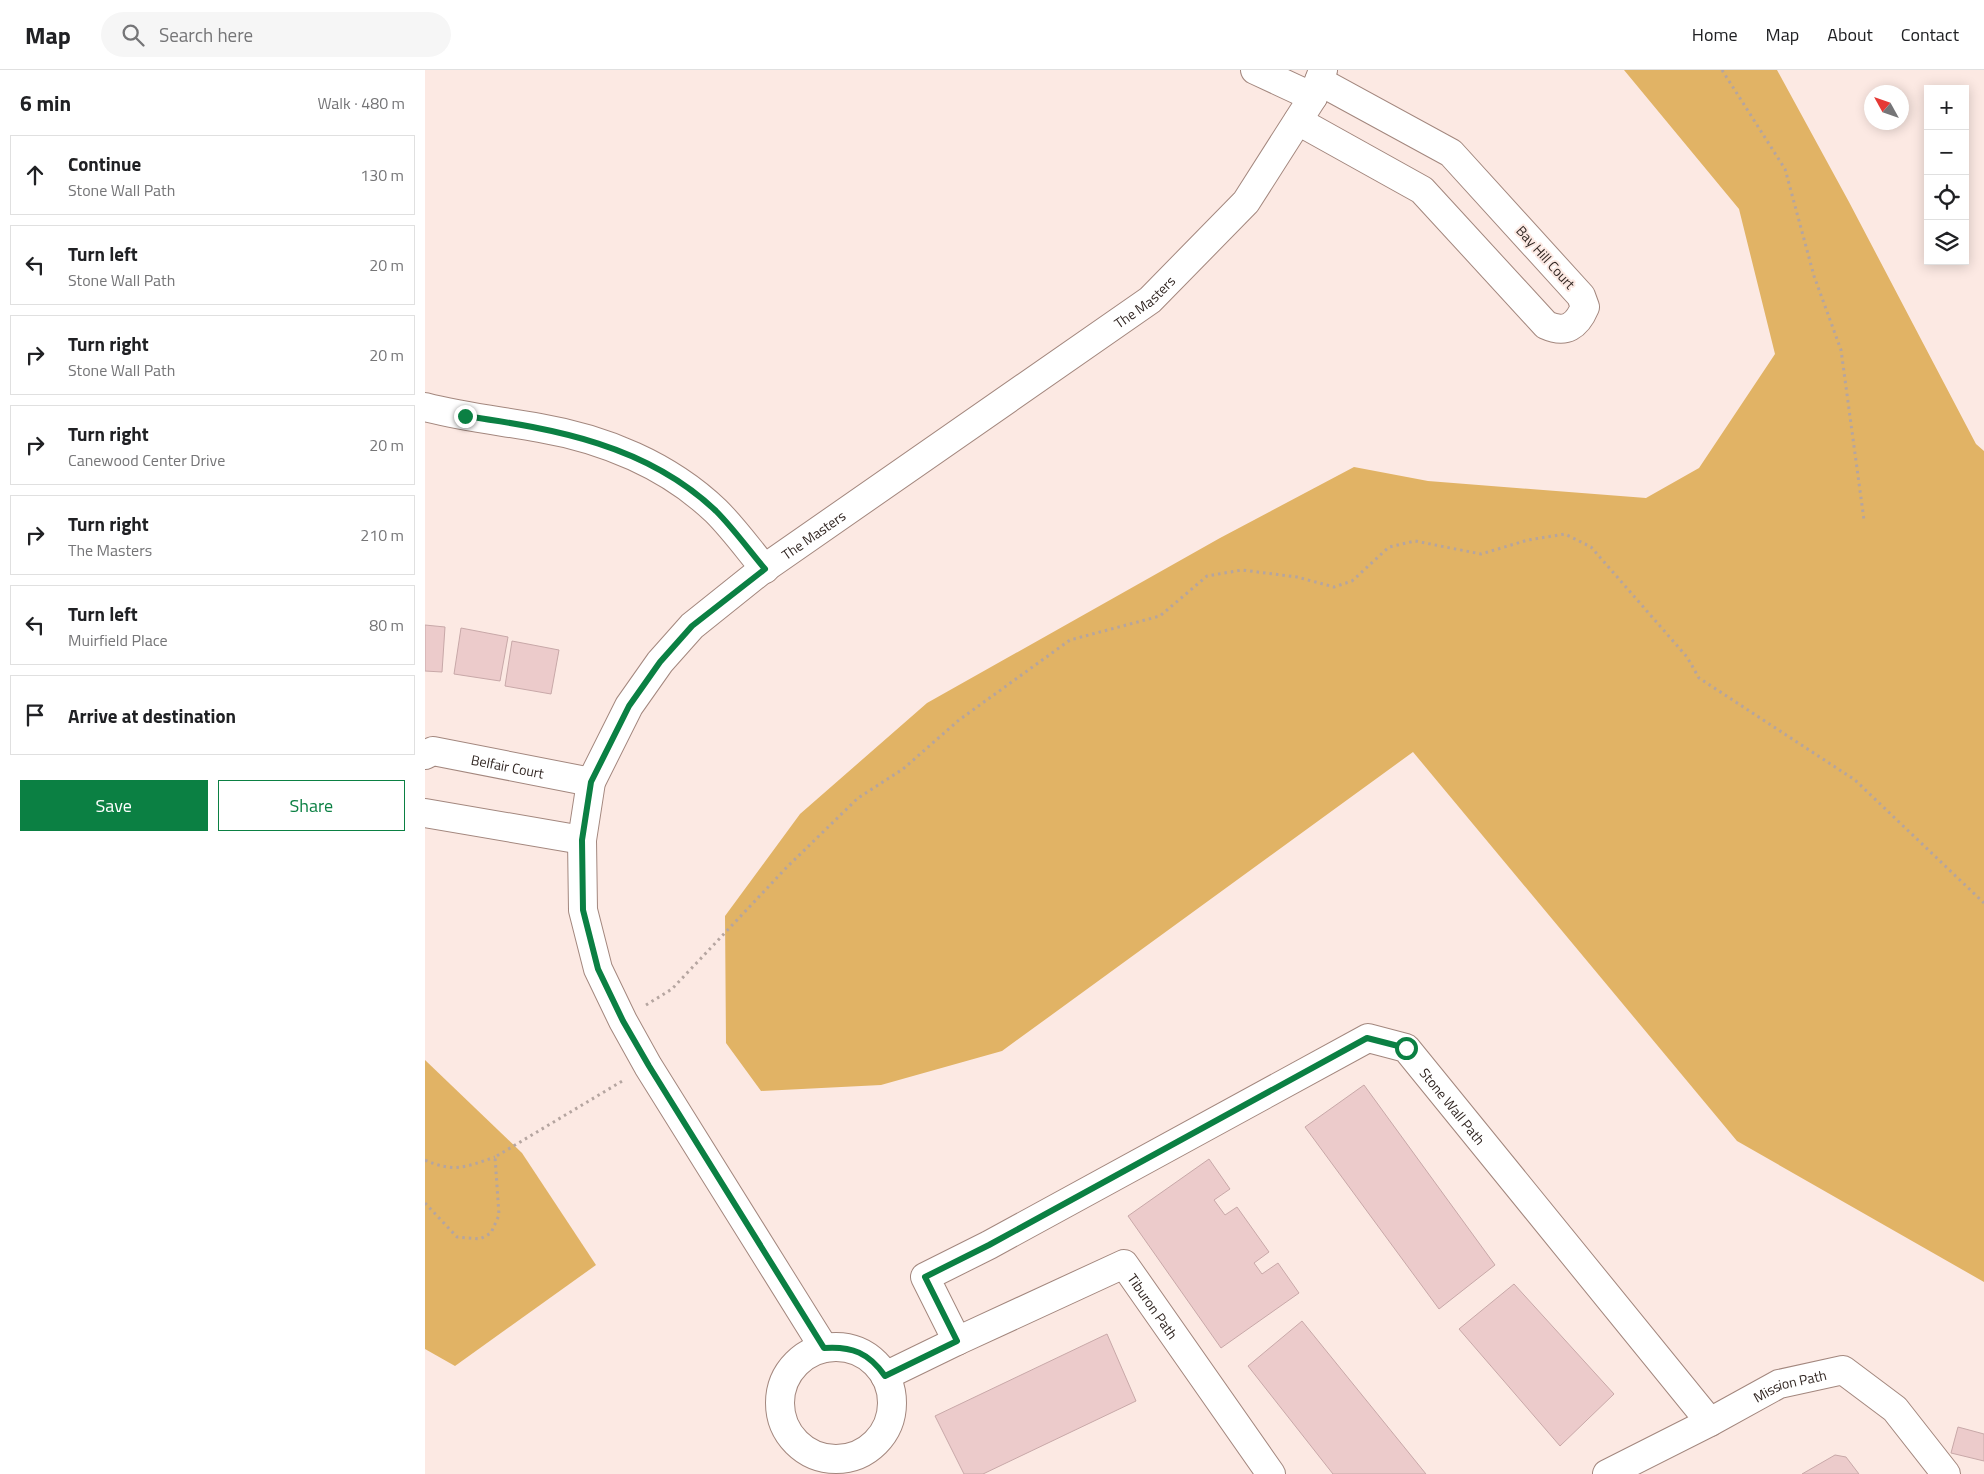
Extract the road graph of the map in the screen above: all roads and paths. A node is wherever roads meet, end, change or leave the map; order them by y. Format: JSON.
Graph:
{"nodes":[{"id":1,"x":1255,"y":70,"type":"edge"},
{"id":2,"x":1722,"y":70,"type":"edge"},
{"id":3,"x":1318,"y":83,"type":"edge"},
{"id":4,"x":1298,"y":121,"type":"junction"},
{"id":5,"x":425,"y":407,"type":"edge"},
{"id":6,"x":1864,"y":520,"type":"dead end"},
{"id":7,"x":765,"y":569,"type":"junction"},
{"id":8,"x":425,"y":755,"type":"edge"},
{"id":9,"x":591,"y":782,"type":"junction"},
{"id":10,"x":425,"y":813,"type":"edge"},
{"id":11,"x":582,"y":840,"type":"junction"},
{"id":12,"x":1984,"y":903,"type":"edge"},
{"id":13,"x":623,"y":1021,"type":"junction"},
{"id":14,"x":649,"y":1066,"type":"junction"},
{"id":15,"x":495,"y":1157,"type":"junction"},
{"id":16,"x":425,"y":1160,"type":"edge"},
{"id":17,"x":425,"y":1203,"type":"edge"},
{"id":18,"x":957,"y":1341,"type":"junction"},
{"id":19,"x":824,"y":1348,"type":"junction"},
{"id":20,"x":885,"y":1376,"type":"junction"},
{"id":21,"x":1710,"y":1422,"type":"junction"},
{"id":22,"x":859,"y":1465,"type":"edge"},
{"id":23,"x":1271,"y":1474,"type":"edge"},
{"id":24,"x":1607,"y":1474,"type":"edge"},
{"id":25,"x":1946,"y":1474,"type":"edge"}],
"edges":[{"from":1,"to":3,"type":"street"},
{"from":2,"to":6,"type":"path"},
{"from":3,"to":4,"type":"street","name":"The Masters"},
{"from":3,"to":4,"type":"street","name":"Bay Hill Court"},
{"from":4,"to":7,"type":"street","name":"The Masters"},
{"from":5,"to":7,"type":"street"},
{"from":7,"to":9,"type":"street","name":"The Masters"},
{"from":8,"to":9,"type":"street","name":"Belfair Court"},
{"from":9,"to":11,"type":"street","name":"The Masters"},
{"from":10,"to":11,"type":"street"},
{"from":11,"to":13,"type":"street","name":"The Masters"},
{"from":12,"to":13,"type":"path"},
{"from":13,"to":14,"type":"street","name":"The Masters"},
{"from":14,"to":15,"type":"path"},
{"from":14,"to":19,"type":"street","name":"The Masters"},
{"from":15,"to":16,"type":"path"},
{"from":15,"to":17,"type":"path"},
{"from":18,"to":20,"type":"street"},
{"from":18,"to":21,"type":"street","name":"Stone Wall Path"},
{"from":18,"to":23,"type":"street","name":"Tiburon Path"},
{"from":19,"to":20,"type":"street"},
{"from":19,"to":22,"type":"street"},
{"from":20,"to":22,"type":"street"},
{"from":21,"to":24,"type":"street","name":"Mission Path"},
{"from":21,"to":25,"type":"street","name":"Mission Path"}]}
